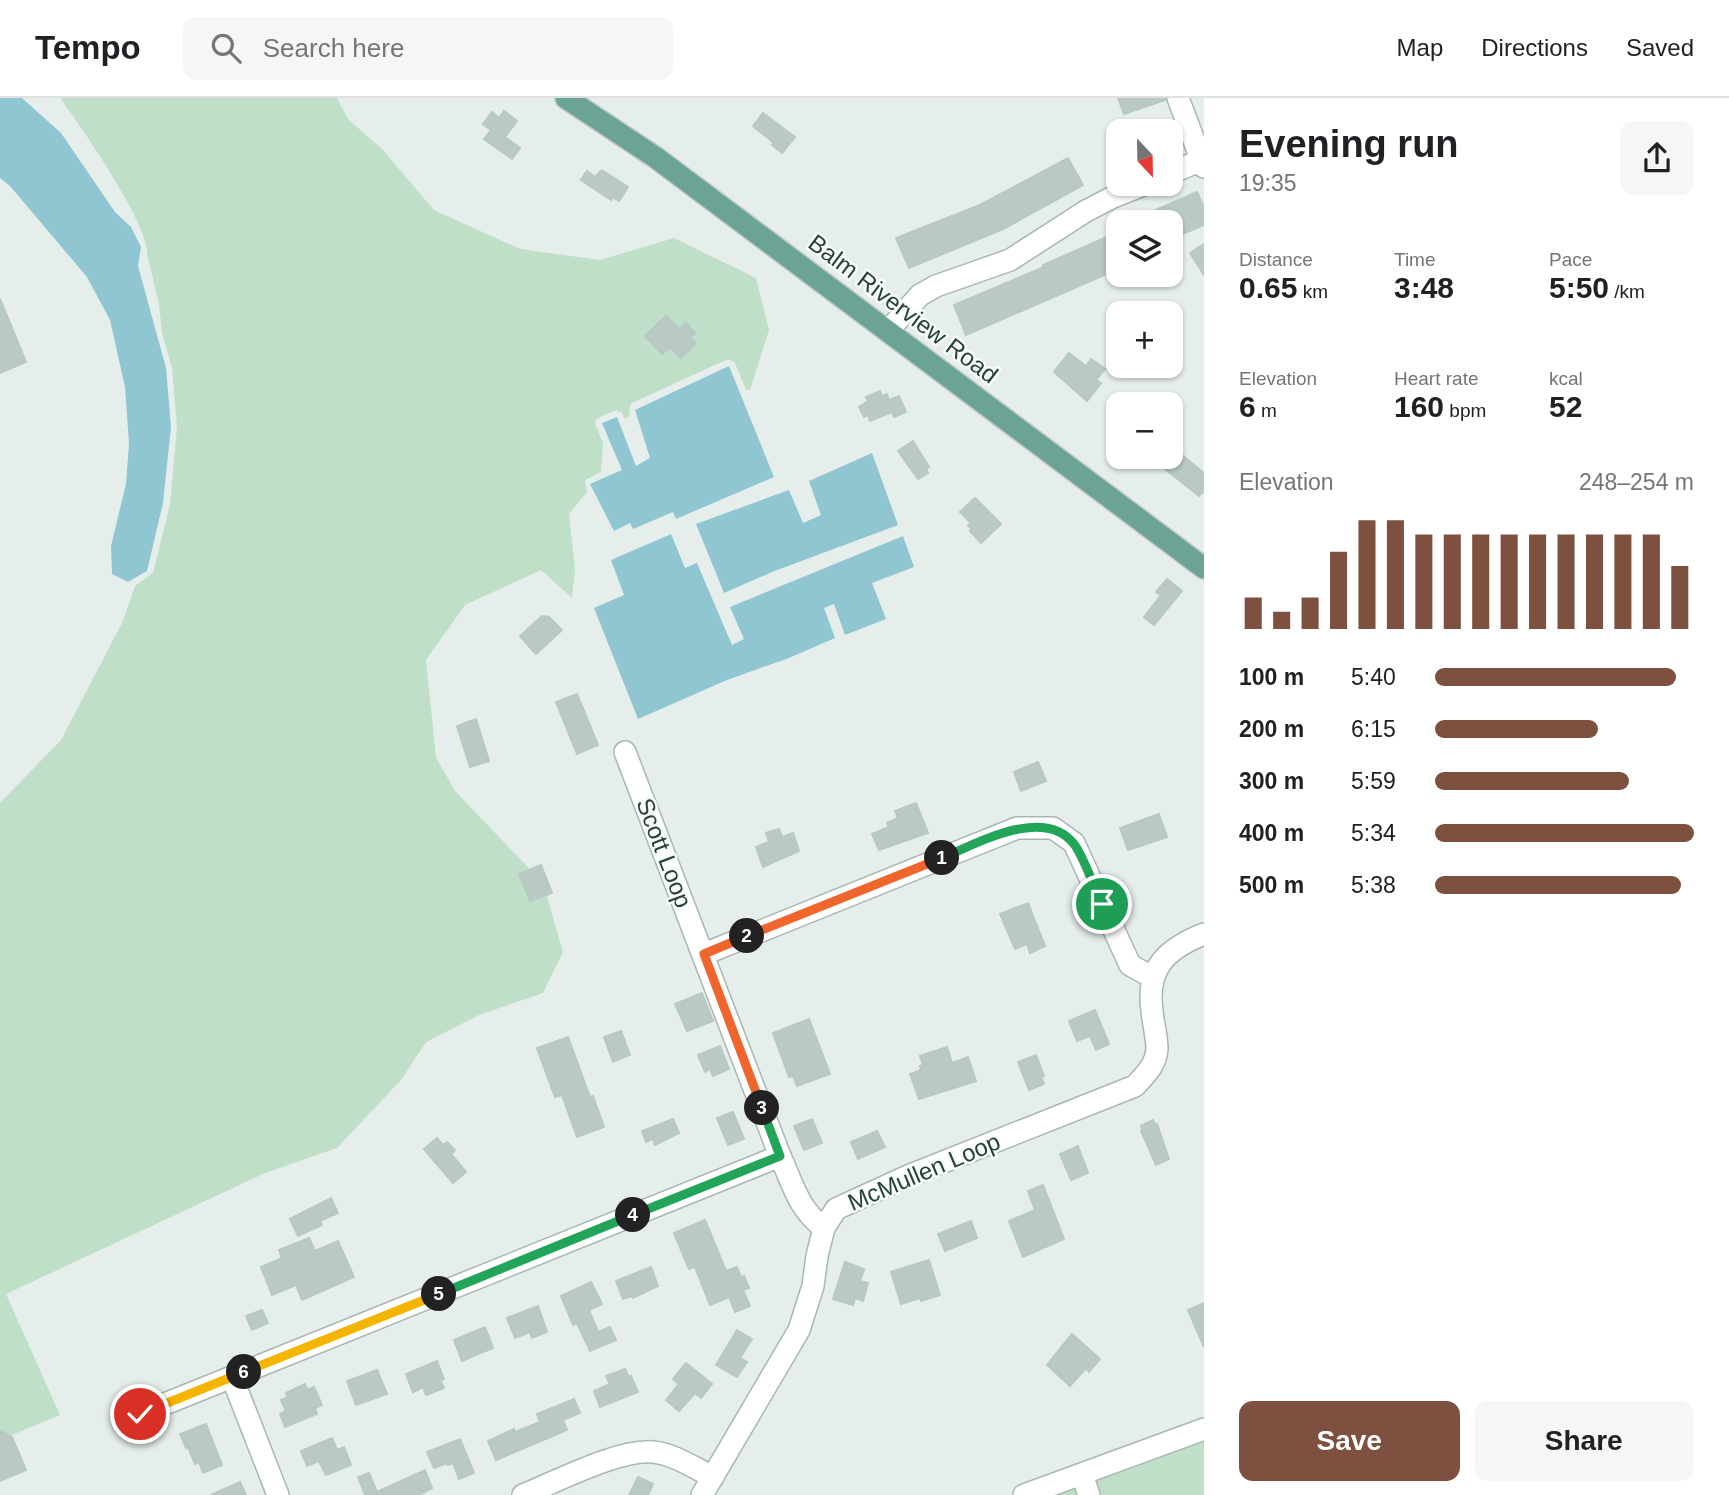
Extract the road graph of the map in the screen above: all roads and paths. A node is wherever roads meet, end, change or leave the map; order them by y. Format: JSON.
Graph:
{"nodes":[{"id":1,"x":566,"y":98,"type":"edge"},
{"id":2,"x":1178,"y":98,"type":"edge"},
{"id":3,"x":1203,"y":162,"type":"edge"},
{"id":4,"x":1183,"y":169,"type":"edge"},
{"id":5,"x":1119,"y":196,"type":"edge"},
{"id":6,"x":888,"y":331,"type":"junction"},
{"id":7,"x":1204,"y":568,"type":"edge"},
{"id":8,"x":625,"y":752,"type":"dead end"},
{"id":9,"x":1204,"y":933,"type":"edge"},
{"id":10,"x":704,"y":954,"type":"junction"},
{"id":11,"x":1152,"y":977,"type":"junction"},
{"id":12,"x":780,"y":1156,"type":"junction"},
{"id":13,"x":824,"y":1228,"type":"junction"},
{"id":14,"x":232,"y":1377,"type":"junction"},
{"id":15,"x":140,"y":1414,"type":"dead end"},
{"id":16,"x":1204,"y":1429,"type":"edge"},
{"id":17,"x":1082,"y":1474,"type":"junction"},
{"id":18,"x":708,"y":1486,"type":"edge"},
{"id":19,"x":278,"y":1495,"type":"edge"},
{"id":20,"x":523,"y":1495,"type":"edge"},
{"id":21,"x":1024,"y":1495,"type":"edge"},
{"id":22,"x":1089,"y":1495,"type":"edge"}],
"edges":[{"from":1,"to":6,"type":"main road","name":"Balm Riverview Road"},
{"from":2,"to":3,"type":"street"},
{"from":3,"to":4,"type":"street"},
{"from":5,"to":6,"type":"street"},
{"from":6,"to":7,"type":"main road","name":"Balm Riverview Road"},
{"from":8,"to":10,"type":"street","name":"Scott Loop"},
{"from":9,"to":11,"type":"street"},
{"from":10,"to":11,"type":"street"},
{"from":10,"to":12,"type":"street","name":"Scott Loop"},
{"from":11,"to":13,"type":"street","name":"McMullen Loop"},
{"from":12,"to":13,"type":"street","name":"Scott Loop"},
{"from":12,"to":14,"type":"street"},
{"from":13,"to":18,"type":"street","name":"McMullen Loop"},
{"from":14,"to":15,"type":"street"},
{"from":14,"to":19,"type":"street"},
{"from":16,"to":17,"type":"street"},
{"from":17,"to":21,"type":"street"},
{"from":17,"to":22,"type":"street"},
{"from":18,"to":20,"type":"street"}]}
